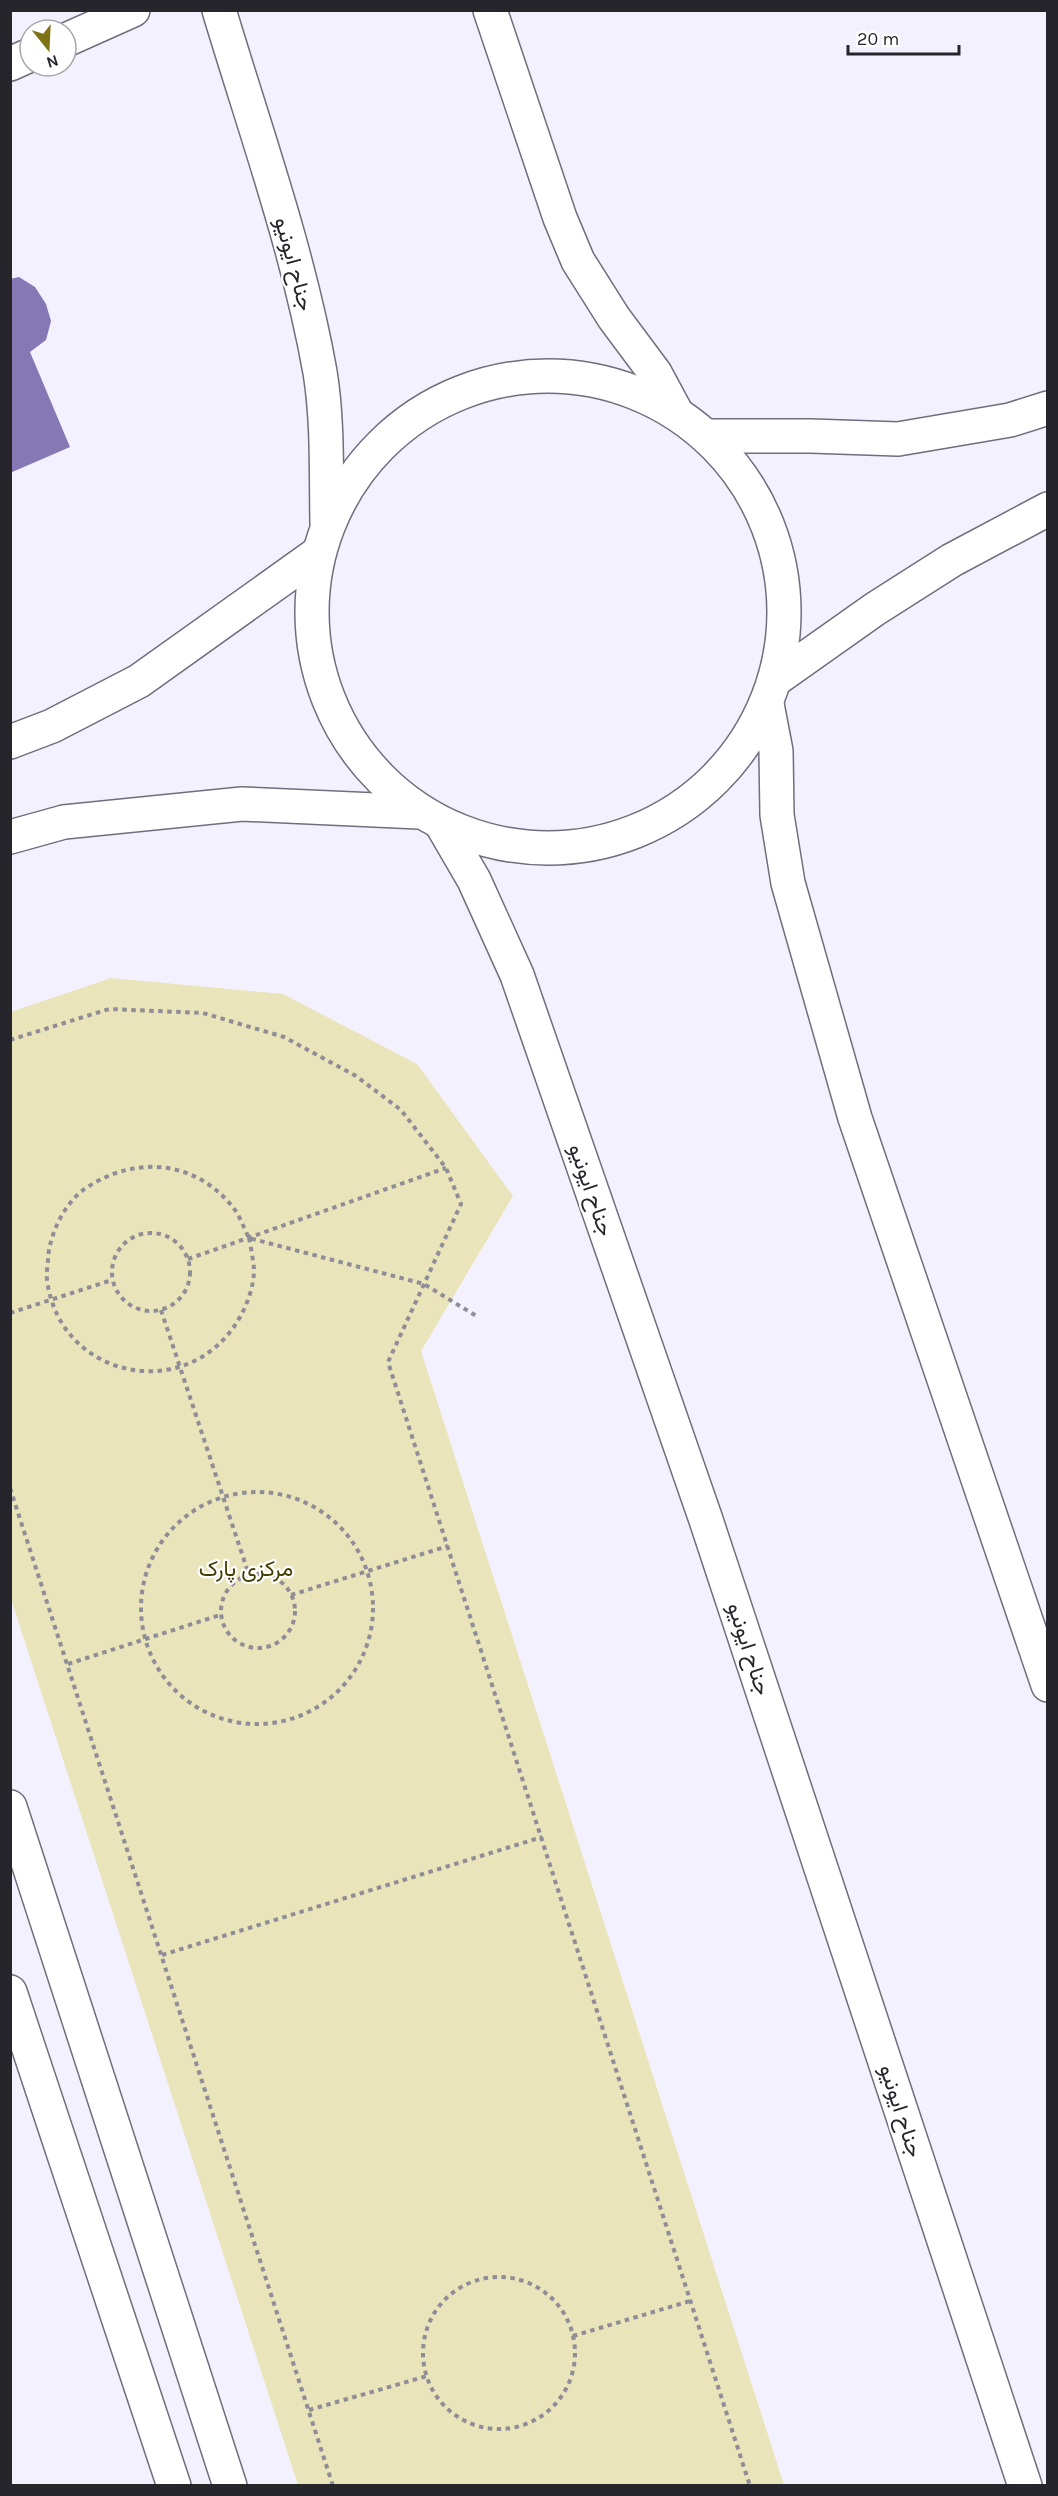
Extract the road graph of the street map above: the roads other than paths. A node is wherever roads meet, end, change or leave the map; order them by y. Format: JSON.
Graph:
{"nodes":[{"id":1,"x":134,"y":10,"type":"edge"},
{"id":2,"x":219,"y":10,"type":"edge"},
{"id":3,"x":490,"y":10,"type":"edge"},
{"id":4,"x":78,"y":35,"type":"edge"},
{"id":5,"x":1047,"y":408,"type":"edge"},
{"id":6,"x":676,"y":412,"type":"junction"},
{"id":7,"x":708,"y":436,"type":"junction"},
{"id":8,"x":1047,"y":509,"type":"edge"},
{"id":9,"x":322,"y":539,"type":"junction"},
{"id":10,"x":772,"y":691,"type":"junction"},
{"id":11,"x":10,"y":742,"type":"edge"},
{"id":12,"x":431,"y":819,"type":"junction"},
{"id":13,"x":10,"y":837,"type":"edge"},
{"id":14,"x":1047,"y":1685,"type":"edge"},
{"id":15,"x":10,"y":1807,"type":"edge"},
{"id":16,"x":10,"y":1992,"type":"edge"},
{"id":17,"x":174,"y":2486,"type":"edge"},
{"id":18,"x":230,"y":2486,"type":"edge"},
{"id":19,"x":1025,"y":2486,"type":"edge"}],
"edges":[{"from":1,"to":4,"type":"main road"},
{"from":2,"to":9,"type":"main road","name":"جناح ایونیو"},
{"from":3,"to":6,"type":"main road"},
{"from":5,"to":7,"type":"main road"},
{"from":6,"to":7,"type":"main road"},
{"from":6,"to":9,"type":"main road"},
{"from":7,"to":10,"type":"main road"},
{"from":8,"to":10,"type":"main road"},
{"from":9,"to":11,"type":"main road"},
{"from":9,"to":12,"type":"main road","name":"جناح ایونیو"},
{"from":10,"to":12,"type":"main road"},
{"from":10,"to":14,"type":"main road"},
{"from":12,"to":13,"type":"main road"},
{"from":12,"to":19,"type":"main road","name":"جناح ایونیو"},
{"from":15,"to":18,"type":"main road"},
{"from":16,"to":17,"type":"main road"}]}
